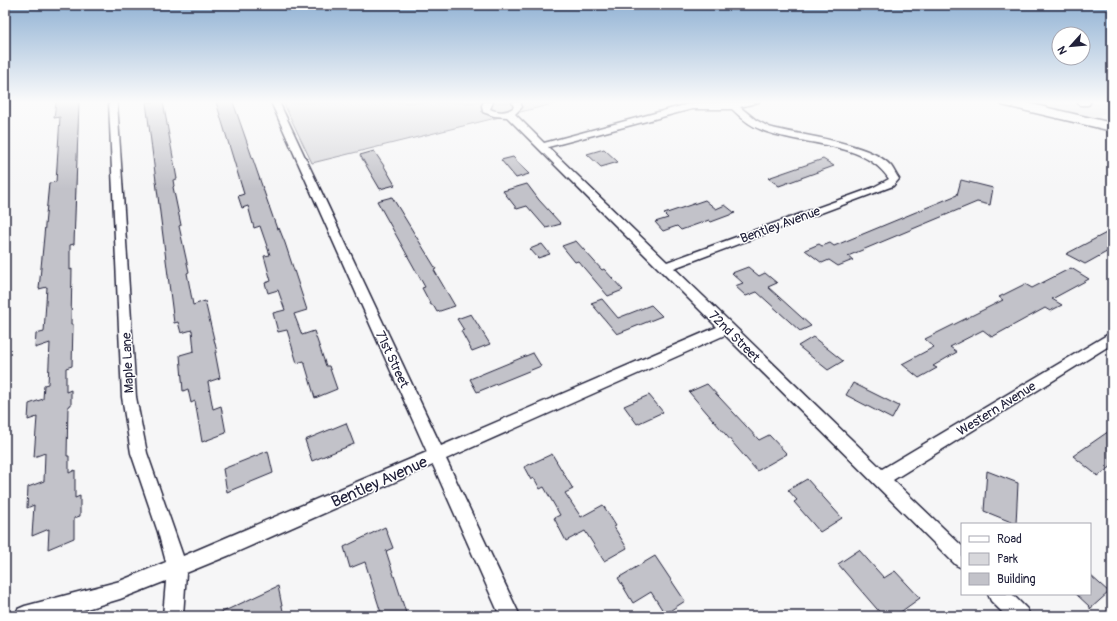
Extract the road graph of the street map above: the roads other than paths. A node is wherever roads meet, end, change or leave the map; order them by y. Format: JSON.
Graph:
{"nodes":[{"id":1,"x":115,"y":131,"type":"edge"},
{"id":2,"x":288,"y":131,"type":"edge"},
{"id":3,"x":530,"y":131,"type":"edge"},
{"id":4,"x":598,"y":131,"type":"edge"},
{"id":5,"x":775,"y":131,"type":"edge"},
{"id":6,"x":542,"y":146,"type":"junction"},
{"id":7,"x":665,"y":267,"type":"junction"},
{"id":8,"x":727,"y":328,"type":"junction"},
{"id":9,"x":1112,"y":337,"type":"edge"},
{"id":10,"x":437,"y":456,"type":"junction"},
{"id":11,"x":881,"y":479,"type":"junction"},
{"id":12,"x":961,"y":558,"type":"edge"},
{"id":13,"x":177,"y":567,"type":"junction"},
{"id":14,"x":999,"y":595,"type":"edge"},
{"id":15,"x":26,"y":616,"type":"edge"},
{"id":16,"x":173,"y":616,"type":"edge"},
{"id":17,"x":510,"y":616,"type":"edge"},
{"id":18,"x":1020,"y":616,"type":"edge"}],
"edges":[{"from":1,"to":13,"type":"street","name":"Maple Lane"},
{"from":2,"to":10,"type":"street","name":"71st Street"},
{"from":3,"to":6,"type":"street","name":"72nd Street"},
{"from":4,"to":6,"type":"street"},
{"from":5,"to":7,"type":"street","name":"Bentley Avenue"},
{"from":6,"to":7,"type":"street","name":"72nd Street"},
{"from":7,"to":8,"type":"street","name":"72nd Street"},
{"from":8,"to":10,"type":"street","name":"Bentley Avenue"},
{"from":8,"to":11,"type":"street","name":"72nd Street"},
{"from":9,"to":11,"type":"street","name":"Western Avenue"},
{"from":10,"to":13,"type":"street","name":"Bentley Avenue"},
{"from":10,"to":17,"type":"street","name":"71st Street"},
{"from":11,"to":12,"type":"street","name":"72nd Street"},
{"from":13,"to":15,"type":"street","name":"Bentley Avenue"},
{"from":13,"to":16,"type":"street","name":"Maple Lane"},
{"from":14,"to":18,"type":"street"}]}
